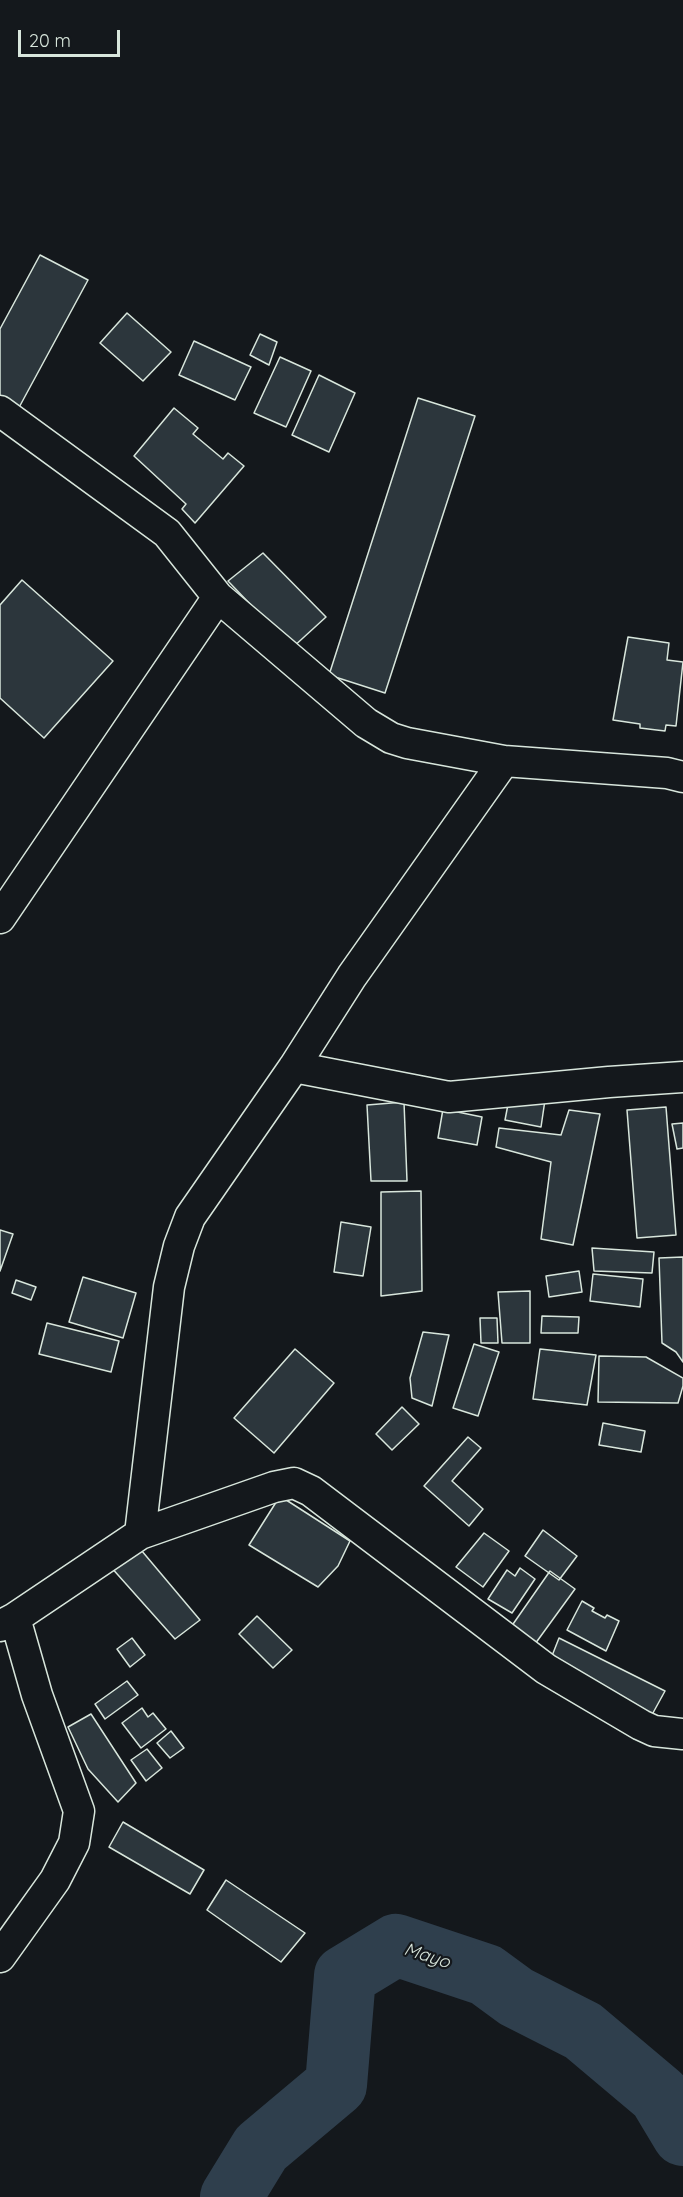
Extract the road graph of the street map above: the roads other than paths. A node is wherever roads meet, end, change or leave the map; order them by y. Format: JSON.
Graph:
{"nodes":[{"id":1,"x":0,"y":411,"type":"edge"},
{"id":2,"x":218,"y":597,"type":"junction"},
{"id":3,"x":504,"y":761,"type":"junction"},
{"id":4,"x":683,"y":777,"type":"edge"},
{"id":5,"x":0,"y":918,"type":"edge"},
{"id":6,"x":294,"y":1067,"type":"junction"},
{"id":7,"x":683,"y":1077,"type":"edge"},
{"id":8,"x":140,"y":1534,"type":"junction"},
{"id":9,"x":8,"y":1622,"type":"edge"},
{"id":10,"x":683,"y":1734,"type":"edge"},
{"id":11,"x":0,"y":1957,"type":"edge"}],
"edges":[{"from":1,"to":2,"type":"street"},
{"from":2,"to":3,"type":"street"},
{"from":2,"to":5,"type":"street"},
{"from":3,"to":4,"type":"street"},
{"from":3,"to":6,"type":"street"},
{"from":6,"to":7,"type":"street"},
{"from":6,"to":8,"type":"street"},
{"from":8,"to":9,"type":"street"},
{"from":8,"to":10,"type":"street"},
{"from":9,"to":11,"type":"street"}]}
